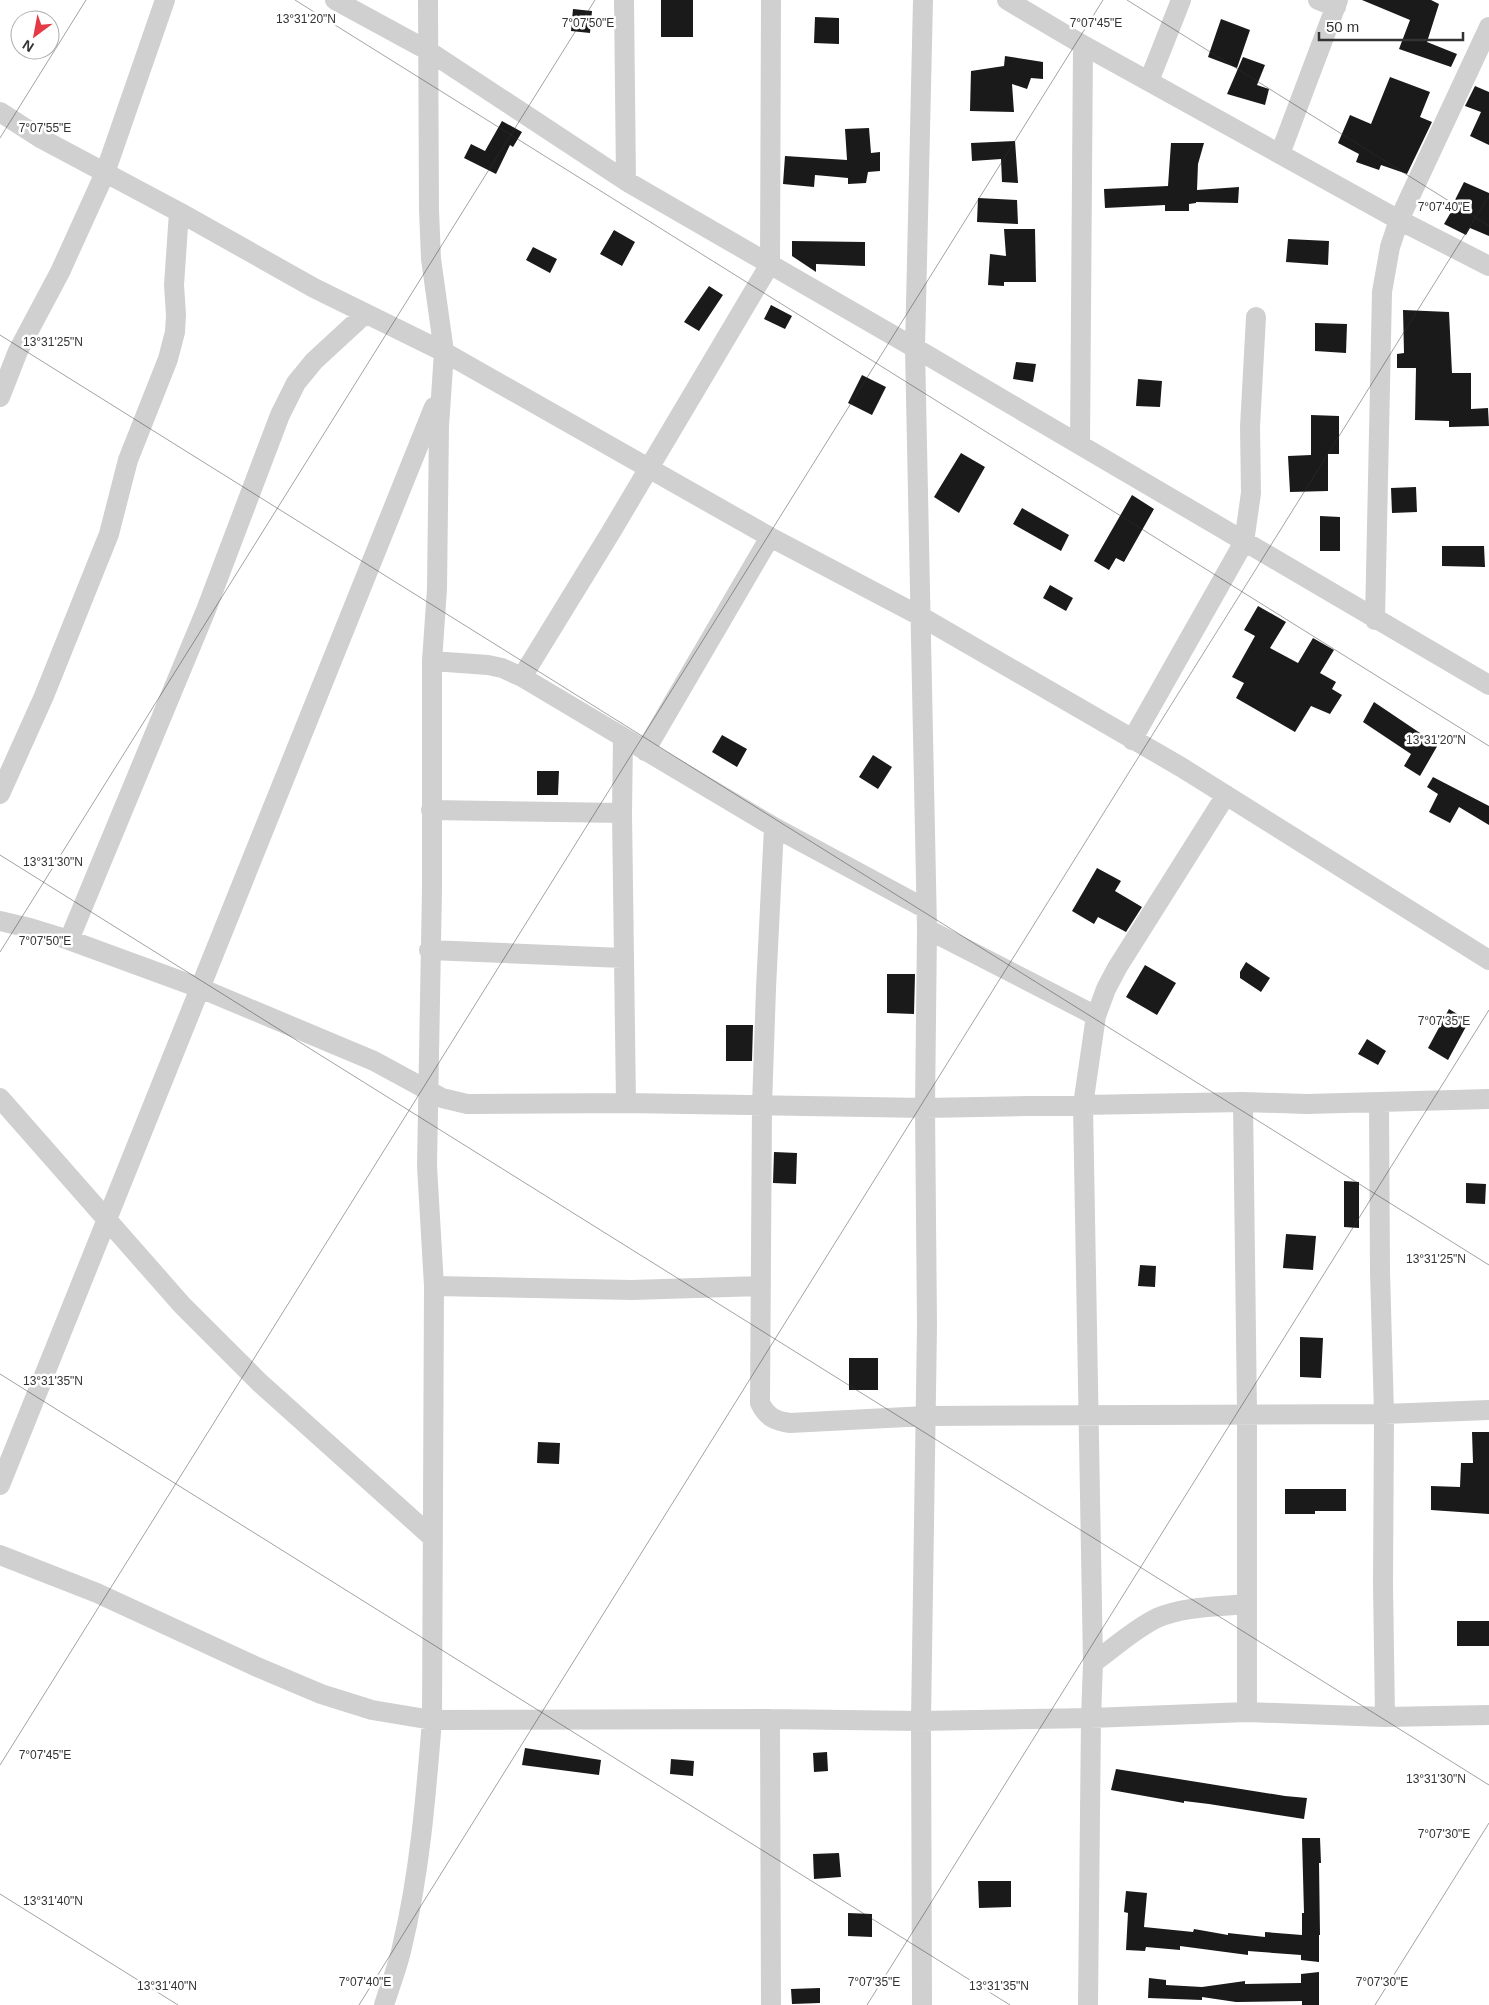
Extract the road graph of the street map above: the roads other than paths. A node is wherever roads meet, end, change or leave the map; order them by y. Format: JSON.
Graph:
{"nodes":[{"id":1,"x":165,"y":0,"type":"edge"},
{"id":2,"x":335,"y":0,"type":"edge"},
{"id":3,"x":428,"y":0,"type":"edge"},
{"id":4,"x":624,"y":0,"type":"edge"},
{"id":5,"x":770,"y":0,"type":"edge"},
{"id":6,"x":923,"y":0,"type":"edge"},
{"id":7,"x":1007,"y":0,"type":"edge"},
{"id":8,"x":1181,"y":0,"type":"edge"},
{"id":9,"x":1330,"y":2,"type":"edge"},
{"id":10,"x":1489,"y":26,"type":"edge"},
{"id":11,"x":1083,"y":45,"type":"junction"},
{"id":12,"x":427,"y":50,"type":"junction"},
{"id":13,"x":1149,"y":81,"type":"junction"},
{"id":14,"x":0,"y":112,"type":"edge"},
{"id":15,"x":1280,"y":154,"type":"junction"},
{"id":16,"x":105,"y":173,"type":"junction"},
{"id":17,"x":626,"y":181,"type":"junction"},
{"id":18,"x":179,"y":212,"type":"junction"},
{"id":19,"x":1399,"y":220,"type":"junction"},
{"id":20,"x":770,"y":264,"type":"junction"},
{"id":21,"x":1489,"y":266,"type":"edge"},
{"id":22,"x":365,"y":314,"type":"junction"},
{"id":23,"x":1256,"y":317,"type":"dead end"},
{"id":24,"x":915,"y":348,"type":"junction"},
{"id":25,"x":444,"y":352,"type":"junction"},
{"id":26,"x":441,"y":389,"type":"junction"},
{"id":27,"x":0,"y":397,"type":"edge"},
{"id":28,"x":1080,"y":445,"type":"junction"},
{"id":29,"x":650,"y":467,"type":"junction"},
{"id":30,"x":770,"y":537,"type":"junction"},
{"id":31,"x":1244,"y":542,"type":"junction"},
{"id":32,"x":920,"y":616,"type":"junction"},
{"id":33,"x":1375,"y":620,"type":"junction"},
{"id":34,"x":432,"y":661,"type":"junction"},
{"id":35,"x":522,"y":677,"type":"junction"},
{"id":36,"x":1489,"y":686,"type":"edge"},
{"id":37,"x":623,"y":738,"type":"junction"},
{"id":38,"x":1132,"y":740,"type":"junction"},
{"id":39,"x":644,"y":751,"type":"junction"},
{"id":40,"x":0,"y":794,"type":"edge"},
{"id":41,"x":1226,"y":795,"type":"junction"},
{"id":42,"x":431,"y":810,"type":"junction"},
{"id":43,"x":622,"y":813,"type":"junction"},
{"id":44,"x":774,"y":827,"type":"junction"},
{"id":45,"x":926,"y":919,"type":"junction"},
{"id":46,"x":0,"y":921,"type":"edge"},
{"id":47,"x":69,"y":940,"type":"junction"},
{"id":48,"x":429,"y":950,"type":"junction"},
{"id":49,"x":623,"y":958,"type":"junction"},
{"id":50,"x":1489,"y":960,"type":"edge"},
{"id":51,"x":200,"y":988,"type":"junction"},
{"id":52,"x":1096,"y":1016,"type":"junction"},
{"id":53,"x":427,"y":1090,"type":"junction"},
{"id":54,"x":0,"y":1098,"type":"edge"},
{"id":55,"x":1489,"y":1100,"type":"edge"},
{"id":56,"x":1242,"y":1102,"type":"junction"},
{"id":57,"x":1379,"y":1102,"type":"junction"},
{"id":58,"x":626,"y":1103,"type":"junction"},
{"id":59,"x":762,"y":1106,"type":"junction"},
{"id":60,"x":1083,"y":1106,"type":"junction"},
{"id":61,"x":925,"y":1108,"type":"junction"},
{"id":62,"x":107,"y":1221,"type":"junction"},
{"id":63,"x":434,"y":1286,"type":"junction"},
{"id":64,"x":761,"y":1286,"type":"junction"},
{"id":65,"x":1489,"y":1410,"type":"edge"},
{"id":66,"x":1247,"y":1413,"type":"junction"},
{"id":67,"x":1088,"y":1414,"type":"junction"},
{"id":68,"x":1384,"y":1414,"type":"junction"},
{"id":69,"x":926,"y":1416,"type":"junction"},
{"id":70,"x":0,"y":1485,"type":"edge"},
{"id":71,"x":433,"y":1538,"type":"junction"},
{"id":72,"x":0,"y":1555,"type":"edge"},
{"id":73,"x":1246,"y":1604,"type":"junction"},
{"id":74,"x":1093,"y":1663,"type":"junction"},
{"id":75,"x":1246,"y":1712,"type":"junction"},
{"id":76,"x":1489,"y":1715,"type":"edge"},
{"id":77,"x":1385,"y":1717,"type":"junction"},
{"id":78,"x":1091,"y":1718,"type":"junction"},
{"id":79,"x":770,"y":1719,"type":"junction"},
{"id":80,"x":432,"y":1720,"type":"junction"},
{"id":81,"x":921,"y":1721,"type":"junction"},
{"id":82,"x":384,"y":2005,"type":"edge"},
{"id":83,"x":771,"y":2005,"type":"edge"},
{"id":84,"x":922,"y":2005,"type":"edge"},
{"id":85,"x":1088,"y":2005,"type":"edge"}],
"edges":[{"from":1,"to":16,"type":"street"},
{"from":2,"to":12,"type":"street"},
{"from":3,"to":12,"type":"street"},
{"from":4,"to":17,"type":"street"},
{"from":5,"to":20,"type":"street"},
{"from":6,"to":24,"type":"street"},
{"from":7,"to":11,"type":"street"},
{"from":8,"to":13,"type":"street"},
{"from":9,"to":15,"type":"street"},
{"from":10,"to":19,"type":"street"},
{"from":11,"to":13,"type":"street"},
{"from":11,"to":28,"type":"street"},
{"from":12,"to":17,"type":"street"},
{"from":12,"to":25,"type":"street"},
{"from":13,"to":15,"type":"street"},
{"from":14,"to":16,"type":"street"},
{"from":15,"to":19,"type":"street"},
{"from":16,"to":18,"type":"street"},
{"from":16,"to":27,"type":"street"},
{"from":17,"to":20,"type":"street"},
{"from":18,"to":22,"type":"street"},
{"from":18,"to":40,"type":"street"},
{"from":19,"to":21,"type":"street"},
{"from":19,"to":33,"type":"street"},
{"from":20,"to":24,"type":"street"},
{"from":20,"to":29,"type":"street"},
{"from":22,"to":25,"type":"street"},
{"from":22,"to":47,"type":"street"},
{"from":23,"to":31,"type":"street"},
{"from":24,"to":28,"type":"street"},
{"from":24,"to":32,"type":"street"},
{"from":25,"to":26,"type":"street"},
{"from":25,"to":29,"type":"street"},
{"from":26,"to":34,"type":"street"},
{"from":26,"to":51,"type":"street"},
{"from":28,"to":31,"type":"street"},
{"from":29,"to":30,"type":"street"},
{"from":29,"to":35,"type":"street"},
{"from":30,"to":32,"type":"street"},
{"from":30,"to":39,"type":"street"},
{"from":31,"to":33,"type":"street"},
{"from":31,"to":38,"type":"street"},
{"from":32,"to":38,"type":"street"},
{"from":32,"to":45,"type":"street"},
{"from":33,"to":36,"type":"street"},
{"from":34,"to":35,"type":"street"},
{"from":34,"to":42,"type":"street"},
{"from":35,"to":37,"type":"street"},
{"from":37,"to":39,"type":"street"},
{"from":37,"to":43,"type":"street"},
{"from":38,"to":41,"type":"street"},
{"from":39,"to":44,"type":"street"},
{"from":41,"to":50,"type":"street"},
{"from":41,"to":52,"type":"street"},
{"from":42,"to":43,"type":"street"},
{"from":42,"to":48,"type":"street"},
{"from":43,"to":49,"type":"street"},
{"from":44,"to":45,"type":"street"},
{"from":44,"to":59,"type":"street"},
{"from":45,"to":52,"type":"street"},
{"from":45,"to":61,"type":"street"},
{"from":46,"to":47,"type":"street"},
{"from":47,"to":51,"type":"street"},
{"from":48,"to":49,"type":"street"},
{"from":48,"to":53,"type":"street"},
{"from":49,"to":58,"type":"street"},
{"from":51,"to":53,"type":"street"},
{"from":51,"to":62,"type":"street"},
{"from":52,"to":60,"type":"street"},
{"from":53,"to":58,"type":"street"},
{"from":53,"to":63,"type":"street"},
{"from":54,"to":62,"type":"street"},
{"from":55,"to":57,"type":"street"},
{"from":56,"to":57,"type":"street"},
{"from":56,"to":60,"type":"street"},
{"from":56,"to":66,"type":"street"},
{"from":57,"to":68,"type":"street"},
{"from":58,"to":59,"type":"street"},
{"from":59,"to":61,"type":"street"},
{"from":59,"to":64,"type":"street"},
{"from":60,"to":61,"type":"street"},
{"from":60,"to":67,"type":"street"},
{"from":61,"to":69,"type":"street"},
{"from":62,"to":70,"type":"street"},
{"from":62,"to":71,"type":"street"},
{"from":63,"to":64,"type":"street"},
{"from":63,"to":71,"type":"street"},
{"from":64,"to":69,"type":"street"},
{"from":65,"to":68,"type":"street"},
{"from":66,"to":67,"type":"street"},
{"from":66,"to":68,"type":"street"},
{"from":66,"to":73,"type":"street"},
{"from":67,"to":69,"type":"street"},
{"from":67,"to":74,"type":"street"},
{"from":68,"to":77,"type":"street"},
{"from":69,"to":81,"type":"street"},
{"from":71,"to":80,"type":"street"},
{"from":72,"to":80,"type":"street"},
{"from":73,"to":74,"type":"street"},
{"from":73,"to":75,"type":"street"},
{"from":74,"to":78,"type":"street"},
{"from":75,"to":77,"type":"street"},
{"from":75,"to":78,"type":"street"},
{"from":76,"to":77,"type":"street"},
{"from":78,"to":81,"type":"street"},
{"from":78,"to":85,"type":"street"},
{"from":79,"to":80,"type":"street"},
{"from":79,"to":81,"type":"street"},
{"from":79,"to":83,"type":"street"},
{"from":80,"to":82,"type":"street"},
{"from":81,"to":84,"type":"street"}]}
